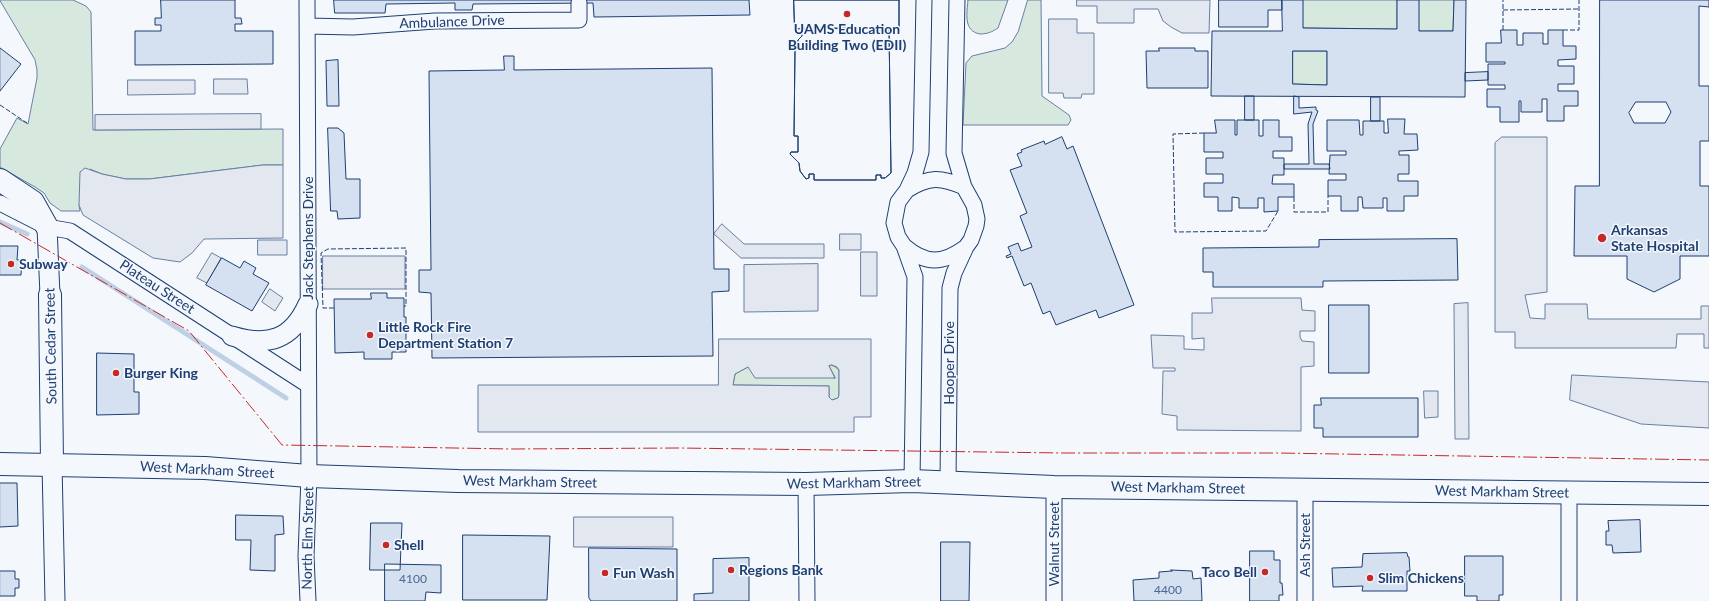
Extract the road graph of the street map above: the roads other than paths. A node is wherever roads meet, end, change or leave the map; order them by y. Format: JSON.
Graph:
{"nodes":[{"id":1,"x":307,"y":0,"type":"edge"},
{"id":2,"x":924,"y":0,"type":"edge"},
{"id":3,"x":957,"y":0,"type":"edge"},
{"id":4,"x":579,"y":3,"type":"dead end"},
{"id":5,"x":307,"y":26,"type":"junction"},
{"id":6,"x":0,"y":180,"type":"edge"},
{"id":7,"x":964,"y":187,"type":"junction"},
{"id":8,"x":907,"y":190,"type":"junction"},
{"id":9,"x":0,"y":203,"type":"edge"},
{"id":10,"x":47,"y":227,"type":"junction"},
{"id":11,"x":904,"y":246,"type":"junction"},
{"id":12,"x":966,"y":247,"type":"junction"},
{"id":13,"x":50,"y":294,"type":"joint"},
{"id":14,"x":308,"y":304,"type":"junction"},
{"id":15,"x":232,"y":336,"type":"junction"},
{"id":16,"x":308,"y":385,"type":"junction"},
{"id":17,"x":0,"y":464,"type":"edge"},
{"id":18,"x":52,"y":464,"type":"junction"},
{"id":19,"x":309,"y":476,"type":"junction"},
{"id":20,"x":912,"y":481,"type":"junction"},
{"id":21,"x":948,"y":482,"type":"junction"},
{"id":22,"x":806,"y":484,"type":"junction"},
{"id":23,"x":1054,"y":487,"type":"junction"},
{"id":24,"x":1305,"y":489,"type":"junction"},
{"id":25,"x":1569,"y":493,"type":"junction"},
{"id":26,"x":1709,"y":494,"type":"edge"},
{"id":27,"x":55,"y":601,"type":"edge"},
{"id":28,"x":308,"y":601,"type":"edge"},
{"id":29,"x":807,"y":601,"type":"edge"},
{"id":30,"x":1054,"y":601,"type":"edge"},
{"id":31,"x":1305,"y":601,"type":"edge"},
{"id":32,"x":1569,"y":601,"type":"edge"}],
"edges":[{"from":1,"to":5,"type":"street","name":"Jack Stephens Drive"},
{"from":2,"to":8,"type":"street"},
{"from":3,"to":7,"type":"street","name":"Hooper Drive"},
{"from":4,"to":5,"type":"street","name":"Ambulance Drive"},
{"from":5,"to":14,"type":"street","name":"Jack Stephens Drive"},
{"from":6,"to":10,"type":"main road"},
{"from":7,"to":8,"type":"street"},
{"from":7,"to":12,"type":"street","name":"Hooper Drive"},
{"from":8,"to":11,"type":"street"},
{"from":9,"to":10,"type":"street","name":"Plateau Street"},
{"from":10,"to":13,"type":"street","name":"South Cedar Street"},
{"from":10,"to":15,"type":"street","name":"Plateau Street"},
{"from":11,"to":12,"type":"street"},
{"from":11,"to":20,"type":"street"},
{"from":12,"to":21,"type":"street","name":"Hooper Drive"},
{"from":13,"to":18,"type":"main road","name":"South Cedar Street"},
{"from":14,"to":15,"type":"street"},
{"from":14,"to":16,"type":"street","name":"Jack Stephens Drive"},
{"from":15,"to":16,"type":"street","name":"Plateau Street"},
{"from":16,"to":19,"type":"street","name":"Jack Stephens Drive"},
{"from":17,"to":18,"type":"main road","name":"West Markham Street"},
{"from":18,"to":19,"type":"main road","name":"West Markham Street"},
{"from":18,"to":27,"type":"street"},
{"from":19,"to":22,"type":"main road","name":"West Markham Street"},
{"from":19,"to":28,"type":"street","name":"North Elm Street"},
{"from":20,"to":21,"type":"main road","name":"West Markham Street"},
{"from":20,"to":22,"type":"main road","name":"West Markham Street"},
{"from":21,"to":23,"type":"main road","name":"West Markham Street"},
{"from":22,"to":29,"type":"street"},
{"from":23,"to":24,"type":"main road","name":"West Markham Street"},
{"from":23,"to":30,"type":"street","name":"Walnut Street"},
{"from":24,"to":25,"type":"main road","name":"West Markham Street"},
{"from":24,"to":31,"type":"street","name":"Ash Street"},
{"from":25,"to":26,"type":"main road","name":"West Markham Street"},
{"from":25,"to":32,"type":"street"}]}
